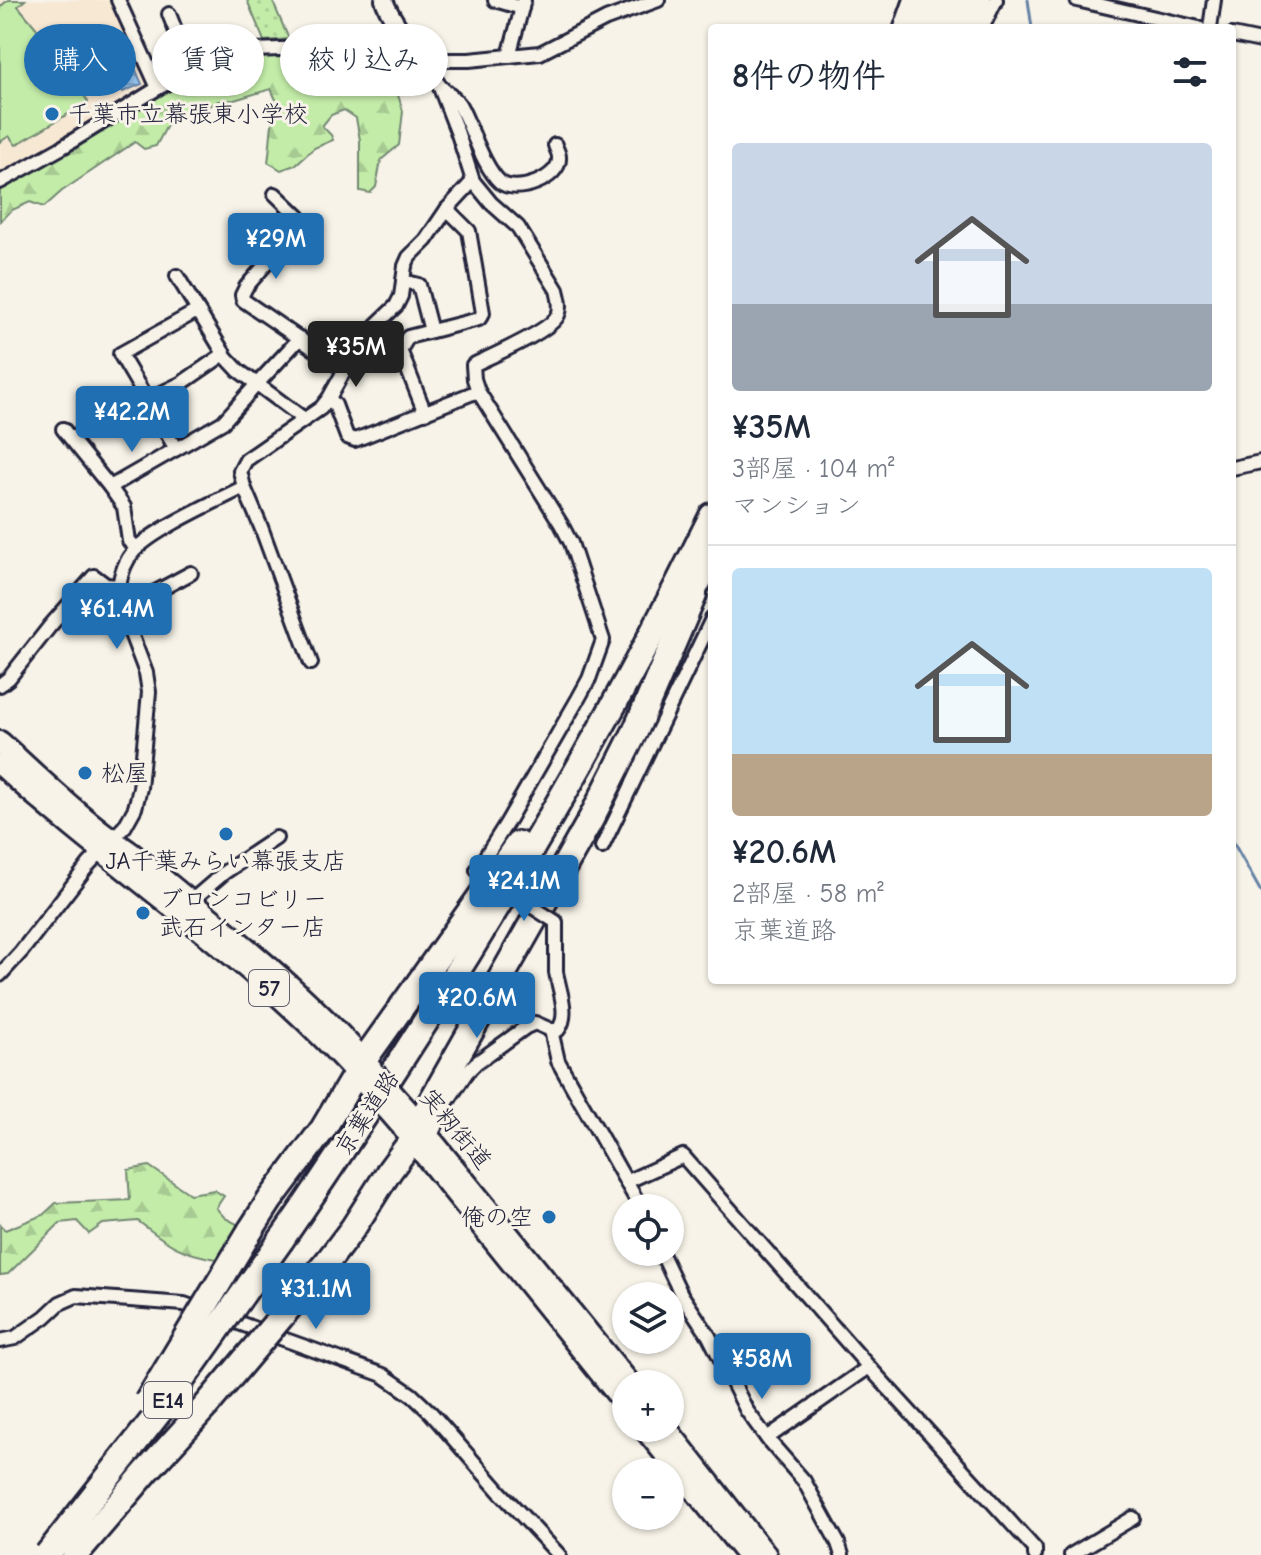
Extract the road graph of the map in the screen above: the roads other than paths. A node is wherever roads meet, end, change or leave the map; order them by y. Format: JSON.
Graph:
{"nodes":[{"id":1,"x":384,"y":0,"type":"edge"},
{"id":2,"x":495,"y":0,"type":"edge"},
{"id":3,"x":658,"y":0,"type":"edge"},
{"id":4,"x":917,"y":0,"type":"edge"},
{"id":5,"x":939,"y":0,"type":"edge"},
{"id":6,"x":959,"y":0,"type":"edge"},
{"id":7,"x":978,"y":0,"type":"edge"},
{"id":8,"x":996,"y":0,"type":"edge"},
{"id":9,"x":1077,"y":0,"type":"edge"},
{"id":10,"x":1214,"y":0,"type":"edge"},
{"id":11,"x":122,"y":2,"type":"edge"},
{"id":12,"x":523,"y":4,"type":"edge"},
{"id":13,"x":169,"y":14,"type":"dead end"},
{"id":14,"x":173,"y":24,"type":"edge"},
{"id":15,"x":396,"y":24,"type":"edge"},
{"id":16,"x":908,"y":24,"type":"edge"},
{"id":17,"x":930,"y":24,"type":"edge"},
{"id":18,"x":950,"y":24,"type":"edge"},
{"id":19,"x":969,"y":24,"type":"edge"},
{"id":20,"x":984,"y":24,"type":"edge"},
{"id":21,"x":1182,"y":24,"type":"edge"},
{"id":22,"x":1211,"y":24,"type":"edge"},
{"id":23,"x":1236,"y":36,"type":"edge"},
{"id":24,"x":1261,"y":41,"type":"edge"},
{"id":25,"x":509,"y":56,"type":"junction"},
{"id":26,"x":448,"y":60,"type":"edge"},
{"id":27,"x":152,"y":74,"type":"edge"},
{"id":28,"x":152,"y":92,"type":"edge"},
{"id":29,"x":448,"y":92,"type":"edge"},
{"id":30,"x":443,"y":96,"type":"edge"},
{"id":31,"x":555,"y":145,"type":"dead end"},
{"id":32,"x":473,"y":181,"type":"junction"},
{"id":33,"x":0,"y":182,"type":"edge"},
{"id":34,"x":275,"y":194,"type":"dead end"},
{"id":35,"x":447,"y":209,"type":"junction"},
{"id":36,"x":177,"y":276,"type":"dead end"},
{"id":37,"x":403,"y":281,"type":"junction"},
{"id":38,"x":197,"y":311,"type":"junction"},
{"id":39,"x":376,"y":325,"type":"dead end"},
{"id":40,"x":431,"y":331,"type":"junction"},
{"id":41,"x":300,"y":338,"type":"junction"},
{"id":42,"x":224,"y":354,"type":"junction"},
{"id":43,"x":257,"y":384,"type":"junction"},
{"id":44,"x":478,"y":391,"type":"junction"},
{"id":45,"x":329,"y":398,"type":"junction"},
{"id":46,"x":147,"y":400,"type":"junction"},
{"id":47,"x":425,"y":413,"type":"junction"},
{"id":48,"x":304,"y":419,"type":"junction"},
{"id":49,"x":63,"y":429,"type":"dead end"},
{"id":50,"x":176,"y":449,"type":"junction"},
{"id":51,"x":1261,"y":462,"type":"edge"},
{"id":52,"x":1236,"y":467,"type":"edge"},
{"id":53,"x":110,"y":487,"type":"junction"},
{"id":54,"x":244,"y":487,"type":"junction"},
{"id":55,"x":708,"y":524,"type":"edge"},
{"id":56,"x":137,"y":548,"type":"junction"},
{"id":57,"x":708,"y":564,"type":"edge"},
{"id":58,"x":708,"y":565,"type":"edge"},
{"id":59,"x":191,"y":573,"type":"dead end"},
{"id":60,"x":683,"y":576,"type":"junction"},
{"id":61,"x":119,"y":586,"type":"junction"},
{"id":62,"x":122,"y":610,"type":"junction"},
{"id":63,"x":708,"y":627,"type":"edge"},
{"id":64,"x":311,"y":663,"type":"dead end"},
{"id":65,"x":0,"y":685,"type":"edge"},
{"id":66,"x":0,"y":742,"type":"edge"},
{"id":67,"x":0,"y":764,"type":"edge"},
{"id":68,"x":276,"y":838,"type":"dead end"},
{"id":69,"x":107,"y":845,"type":"junction"},
{"id":70,"x":602,"y":847,"type":"dead end"},
{"id":71,"x":190,"y":902,"type":"junction"},
{"id":72,"x":0,"y":975,"type":"edge"},
{"id":73,"x":551,"y":1030,"type":"junction"},
{"id":74,"x":366,"y":1074,"type":"junction"},
{"id":75,"x":414,"y":1128,"type":"junction"},
{"id":76,"x":626,"y":1182,"type":"junction"},
{"id":77,"x":633,"y":1194,"type":"edge"},
{"id":78,"x":288,"y":1244,"type":"junction"},
{"id":79,"x":668,"y":1266,"type":"edge"},
{"id":80,"x":0,"y":1341,"type":"edge"},
{"id":81,"x":869,"y":1367,"type":"junction"},
{"id":82,"x":618,"y":1370,"type":"edge"},
{"id":83,"x":612,"y":1387,"type":"edge"},
{"id":84,"x":767,"y":1438,"type":"junction"},
{"id":85,"x":655,"y":1442,"type":"edge"},
{"id":86,"x":677,"y":1442,"type":"edge"},
{"id":87,"x":1133,"y":1518,"type":"dead end"},
{"id":88,"x":41,"y":1555,"type":"edge"},
{"id":89,"x":47,"y":1555,"type":"edge"},
{"id":90,"x":67,"y":1555,"type":"edge"},
{"id":91,"x":75,"y":1555,"type":"edge"},
{"id":92,"x":559,"y":1555,"type":"edge"},
{"id":93,"x":747,"y":1555,"type":"edge"},
{"id":94,"x":766,"y":1555,"type":"edge"},
{"id":95,"x":842,"y":1555,"type":"edge"},
{"id":96,"x":1035,"y":1555,"type":"edge"},
{"id":97,"x":1071,"y":1555,"type":"edge"}],
"edges":[{"from":1,"to":15,"type":"street"},
{"from":2,"to":12,"type":"street"},
{"from":3,"to":25,"type":"street"},
{"from":4,"to":16,"type":"highway"},
{"from":5,"to":17,"type":"highway"},
{"from":6,"to":18,"type":"highway"},
{"from":7,"to":19,"type":"highway"},
{"from":8,"to":20,"type":"street"},
{"from":9,"to":21,"type":"street"},
{"from":10,"to":22,"type":"street"},
{"from":11,"to":27,"type":"street"},
{"from":12,"to":25,"type":"street"},
{"from":13,"to":14,"type":"street"},
{"from":23,"to":24,"type":"street"},
{"from":25,"to":26,"type":"street"},
{"from":28,"to":33,"type":"street"},
{"from":29,"to":31,"type":"street"},
{"from":30,"to":32,"type":"street"},
{"from":32,"to":35,"type":"street"},
{"from":32,"to":44,"type":"street"},
{"from":34,"to":41,"type":"street"},
{"from":35,"to":37,"type":"street"},
{"from":35,"to":40,"type":"street"},
{"from":36,"to":38,"type":"street"},
{"from":37,"to":39,"type":"street"},
{"from":37,"to":40,"type":"street"},
{"from":38,"to":42,"type":"street"},
{"from":38,"to":46,"type":"street"},
{"from":40,"to":47,"type":"street"},
{"from":41,"to":43,"type":"street"},
{"from":41,"to":45,"type":"street"},
{"from":42,"to":43,"type":"street"},
{"from":42,"to":46,"type":"street"},
{"from":43,"to":48,"type":"street"},
{"from":43,"to":50,"type":"street"},
{"from":44,"to":47,"type":"street"},
{"from":44,"to":73,"type":"street","bridge":true},
{"from":45,"to":47,"type":"street"},
{"from":45,"to":48,"type":"street"},
{"from":46,"to":50,"type":"street"},
{"from":48,"to":54,"type":"street"},
{"from":49,"to":53,"type":"street"},
{"from":50,"to":53,"type":"street"},
{"from":51,"to":52,"type":"street"},
{"from":53,"to":56,"type":"street"},
{"from":54,"to":56,"type":"street"},
{"from":54,"to":64,"type":"street"},
{"from":55,"to":60,"type":"highway","name":"京葉道路","number":"E14"},
{"from":56,"to":61,"type":"street"},
{"from":57,"to":78,"type":"highway","name":"京葉道路","number":"E14"},
{"from":58,"to":75,"type":"highway"},
{"from":59,"to":62,"type":"street"},
{"from":60,"to":74,"type":"highway"},
{"from":60,"to":78,"type":"highway","name":"京葉道路","number":"E14"},
{"from":61,"to":62,"type":"street"},
{"from":61,"to":65,"type":"street"},
{"from":62,"to":69,"type":"street"},
{"from":63,"to":70,"type":"street"},
{"from":66,"to":69,"type":"main road","name":"実籾街道","number":"57"},
{"from":67,"to":69,"type":"main road","name":"実籾街道","number":"57"},
{"from":68,"to":71,"type":"street"},
{"from":69,"to":71,"type":"main road","name":"実籾街道","number":"57"},
{"from":69,"to":72,"type":"street"},
{"from":69,"to":74,"type":"main road","name":"実籾街道","number":"57"},
{"from":71,"to":74,"type":"main road","name":"実籾街道","number":"57"},
{"from":73,"to":75,"type":"street"},
{"from":73,"to":76,"type":"street"},
{"from":74,"to":75,"type":"main road","name":"実籾街道","number":"57","bridge":true},
{"from":74,"to":88,"type":"highway","bridge":true},
{"from":75,"to":82,"type":"main road","name":"実籾街道","number":"57"},
{"from":75,"to":83,"type":"main road","name":"実籾街道","number":"57"},
{"from":75,"to":91,"type":"highway","bridge":true},
{"from":76,"to":77,"type":"street"},
{"from":76,"to":81,"type":"street"},
{"from":78,"to":89,"type":"highway","name":"京葉道路","number":"E14","bridge":true},
{"from":78,"to":90,"type":"highway","name":"京葉道路","number":"E14"},
{"from":79,"to":84,"type":"street"},
{"from":80,"to":92,"type":"street"},
{"from":81,"to":84,"type":"street"},
{"from":81,"to":96,"type":"street"},
{"from":84,"to":95,"type":"street"},
{"from":85,"to":93,"type":"main road"},
{"from":86,"to":94,"type":"main road"},
{"from":87,"to":97,"type":"street"}]}
